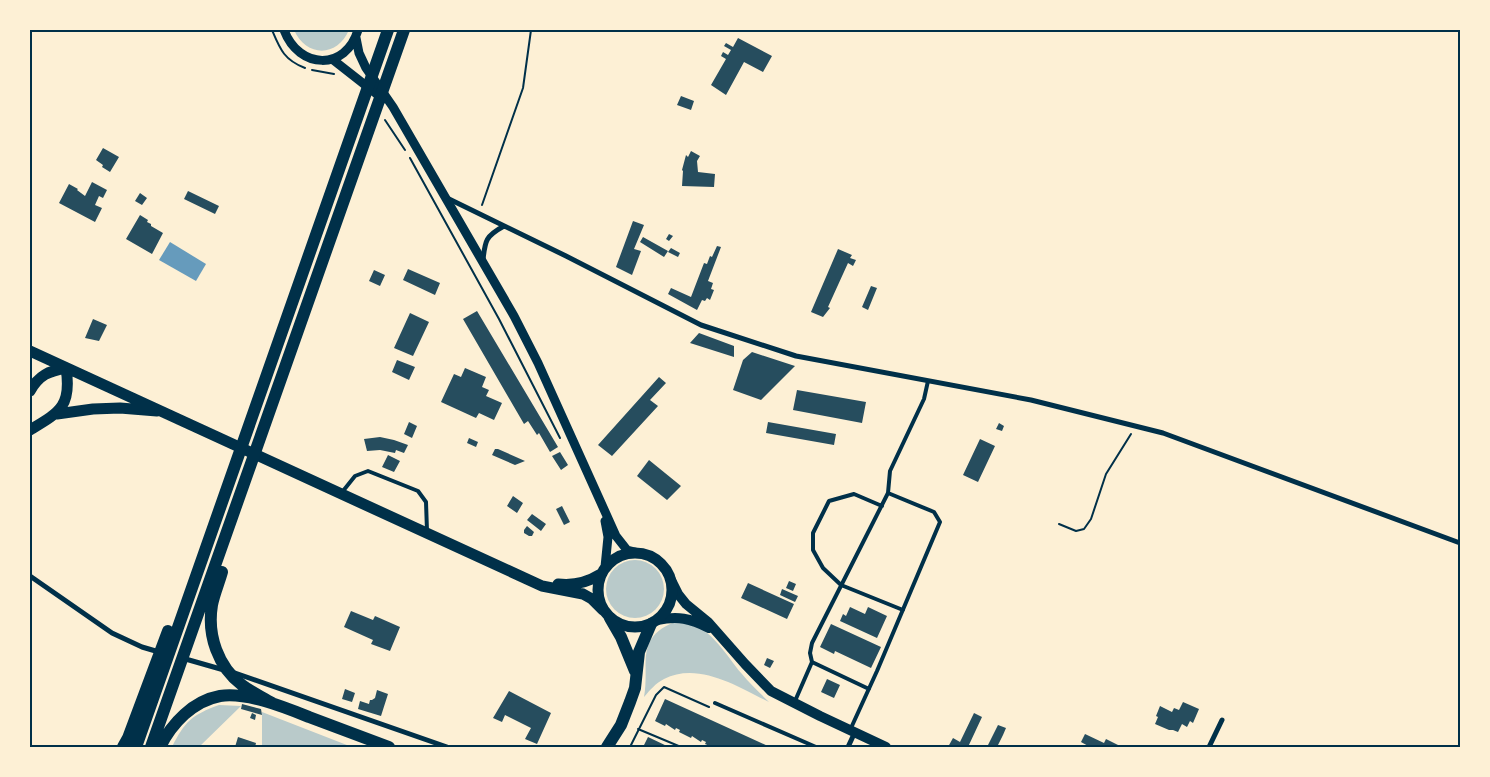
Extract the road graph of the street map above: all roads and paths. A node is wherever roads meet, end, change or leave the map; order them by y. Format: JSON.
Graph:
{"nodes":[{"id":1,"x":272,"y":30,"type":"edge"},
{"id":2,"x":284,"y":30,"type":"edge"},
{"id":3,"x":388,"y":30,"type":"edge"},
{"id":4,"x":404,"y":30,"type":"edge"},
{"id":5,"x":531,"y":30,"type":"edge"},
{"id":6,"x":357,"y":34,"type":"edge"},
{"id":7,"x":332,"y":59,"type":"junction"},
{"id":8,"x":338,"y":75,"type":"dead end"},
{"id":9,"x":393,"y":107,"type":"junction"},
{"id":10,"x":380,"y":115,"type":"dead end"},
{"id":11,"x":446,"y":198,"type":"junction"},
{"id":12,"x":478,"y":214,"type":"junction"},
{"id":13,"x":504,"y":226,"type":"junction"},
{"id":14,"x":483,"y":260,"type":"junction"},
{"id":15,"x":30,"y":351,"type":"edge"},
{"id":16,"x":66,"y":368,"type":"junction"},
{"id":17,"x":928,"y":381,"type":"junction"},
{"id":18,"x":30,"y":391,"type":"edge"},
{"id":19,"x":166,"y":412,"type":"junction"},
{"id":20,"x":56,"y":414,"type":"junction"},
{"id":21,"x":1136,"y":425,"type":"junction"},
{"id":22,"x":30,"y":430,"type":"edge"},
{"id":23,"x":572,"y":441,"type":"junction"},
{"id":24,"x":249,"y":471,"type":"junction"},
{"id":25,"x":341,"y":493,"type":"junction"},
{"id":26,"x":888,"y":493,"type":"junction"},
{"id":27,"x":882,"y":506,"type":"junction"},
{"id":28,"x":602,"y":509,"type":"junction"},
{"id":29,"x":1059,"y":524,"type":"dead end"},
{"id":30,"x":427,"y":533,"type":"junction"},
{"id":31,"x":1460,"y":543,"type":"edge"},
{"id":32,"x":638,"y":553,"type":"junction"},
{"id":33,"x":603,"y":571,"type":"junction"},
{"id":34,"x":515,"y":573,"type":"junction"},
{"id":35,"x":30,"y":576,"type":"edge"},
{"id":36,"x":671,"y":580,"type":"junction"},
{"id":37,"x":841,"y":585,"type":"junction"},
{"id":38,"x":903,"y":610,"type":"junction"},
{"id":39,"x":606,"y":614,"type":"junction"},
{"id":40,"x":654,"y":622,"type":"junction"},
{"id":41,"x":720,"y":635,"type":"junction"},
{"id":42,"x":161,"y":662,"type":"junction"},
{"id":43,"x":812,"y":662,"type":"junction"},
{"id":44,"x":636,"y":674,"type":"junction"},
{"id":45,"x":664,"y":687,"type":"dead end"},
{"id":46,"x":869,"y":689,"type":"junction"},
{"id":47,"x":272,"y":703,"type":"junction"},
{"id":48,"x":715,"y":703,"type":"dead end"},
{"id":49,"x":794,"y":703,"type":"junction"},
{"id":50,"x":1222,"y":720,"type":"dead end"},
{"id":51,"x":638,"y":729,"type":"junction"},
{"id":52,"x":852,"y":732,"type":"junction"},
{"id":53,"x":122,"y":747,"type":"edge"},
{"id":54,"x":136,"y":747,"type":"edge"},
{"id":55,"x":151,"y":747,"type":"edge"},
{"id":56,"x":160,"y":747,"type":"edge"},
{"id":57,"x":388,"y":747,"type":"edge"},
{"id":58,"x":447,"y":747,"type":"edge"},
{"id":59,"x":607,"y":747,"type":"edge"},
{"id":60,"x":630,"y":747,"type":"edge"},
{"id":61,"x":681,"y":747,"type":"edge"},
{"id":62,"x":816,"y":747,"type":"edge"},
{"id":63,"x":848,"y":747,"type":"edge"},
{"id":64,"x":886,"y":747,"type":"edge"},
{"id":65,"x":1209,"y":747,"type":"edge"}],
"edges":[{"from":1,"to":8,"type":"path"},
{"from":2,"to":7,"type":"street"},
{"from":3,"to":42,"type":"highway"},
{"from":4,"to":24,"type":"highway"},
{"from":5,"to":12,"type":"path"},
{"from":6,"to":7,"type":"street"},
{"from":6,"to":9,"type":"street"},
{"from":7,"to":9,"type":"street"},
{"from":9,"to":11,"type":"street"},
{"from":10,"to":23,"type":"path"},
{"from":11,"to":12,"type":"street"},
{"from":11,"to":14,"type":"street"},
{"from":12,"to":13,"type":"street"},
{"from":13,"to":14,"type":"street"},
{"from":13,"to":17,"type":"street"},
{"from":14,"to":23,"type":"street"},
{"from":15,"to":16,"type":"main road"},
{"from":16,"to":18,"type":"main road"},
{"from":16,"to":19,"type":"main road"},
{"from":16,"to":20,"type":"main road"},
{"from":17,"to":21,"type":"street"},
{"from":17,"to":26,"type":"lane"},
{"from":19,"to":20,"type":"main road"},
{"from":19,"to":25,"type":"main road"},
{"from":20,"to":22,"type":"main road"},
{"from":21,"to":29,"type":"path"},
{"from":21,"to":31,"type":"street"},
{"from":23,"to":28,"type":"street"},
{"from":24,"to":47,"type":"highway"},
{"from":24,"to":55,"type":"highway"},
{"from":25,"to":30,"type":"main road"},
{"from":25,"to":30,"type":"lane"},
{"from":26,"to":27,"type":"lane"},
{"from":26,"to":38,"type":"lane"},
{"from":27,"to":37,"type":"lane"},
{"from":27,"to":37,"type":"lane"},
{"from":28,"to":32,"type":"street"},
{"from":28,"to":33,"type":"street"},
{"from":30,"to":34,"type":"main road"},
{"from":32,"to":33,"type":"main road"},
{"from":32,"to":36,"type":"main road"},
{"from":33,"to":34,"type":"main road"},
{"from":33,"to":39,"type":"main road"},
{"from":34,"to":39,"type":"main road"},
{"from":35,"to":58,"type":"street"},
{"from":36,"to":40,"type":"main road"},
{"from":36,"to":41,"type":"main road"},
{"from":37,"to":38,"type":"lane"},
{"from":37,"to":43,"type":"lane"},
{"from":38,"to":46,"type":"lane"},
{"from":39,"to":40,"type":"main road"},
{"from":39,"to":44,"type":"highway"},
{"from":40,"to":41,"type":"main road"},
{"from":40,"to":44,"type":"highway"},
{"from":41,"to":49,"type":"main road"},
{"from":42,"to":53,"type":"highway"},
{"from":42,"to":54,"type":"highway"},
{"from":43,"to":46,"type":"lane"},
{"from":43,"to":49,"type":"lane"},
{"from":44,"to":59,"type":"highway"},
{"from":45,"to":51,"type":"path"},
{"from":46,"to":52,"type":"lane"},
{"from":47,"to":56,"type":"highway"},
{"from":47,"to":57,"type":"highway"},
{"from":48,"to":62,"type":"lane"},
{"from":49,"to":52,"type":"main road"},
{"from":50,"to":65,"type":"street"},
{"from":51,"to":60,"type":"path"},
{"from":51,"to":61,"type":"path"},
{"from":52,"to":63,"type":"street"},
{"from":52,"to":64,"type":"main road"}]}
